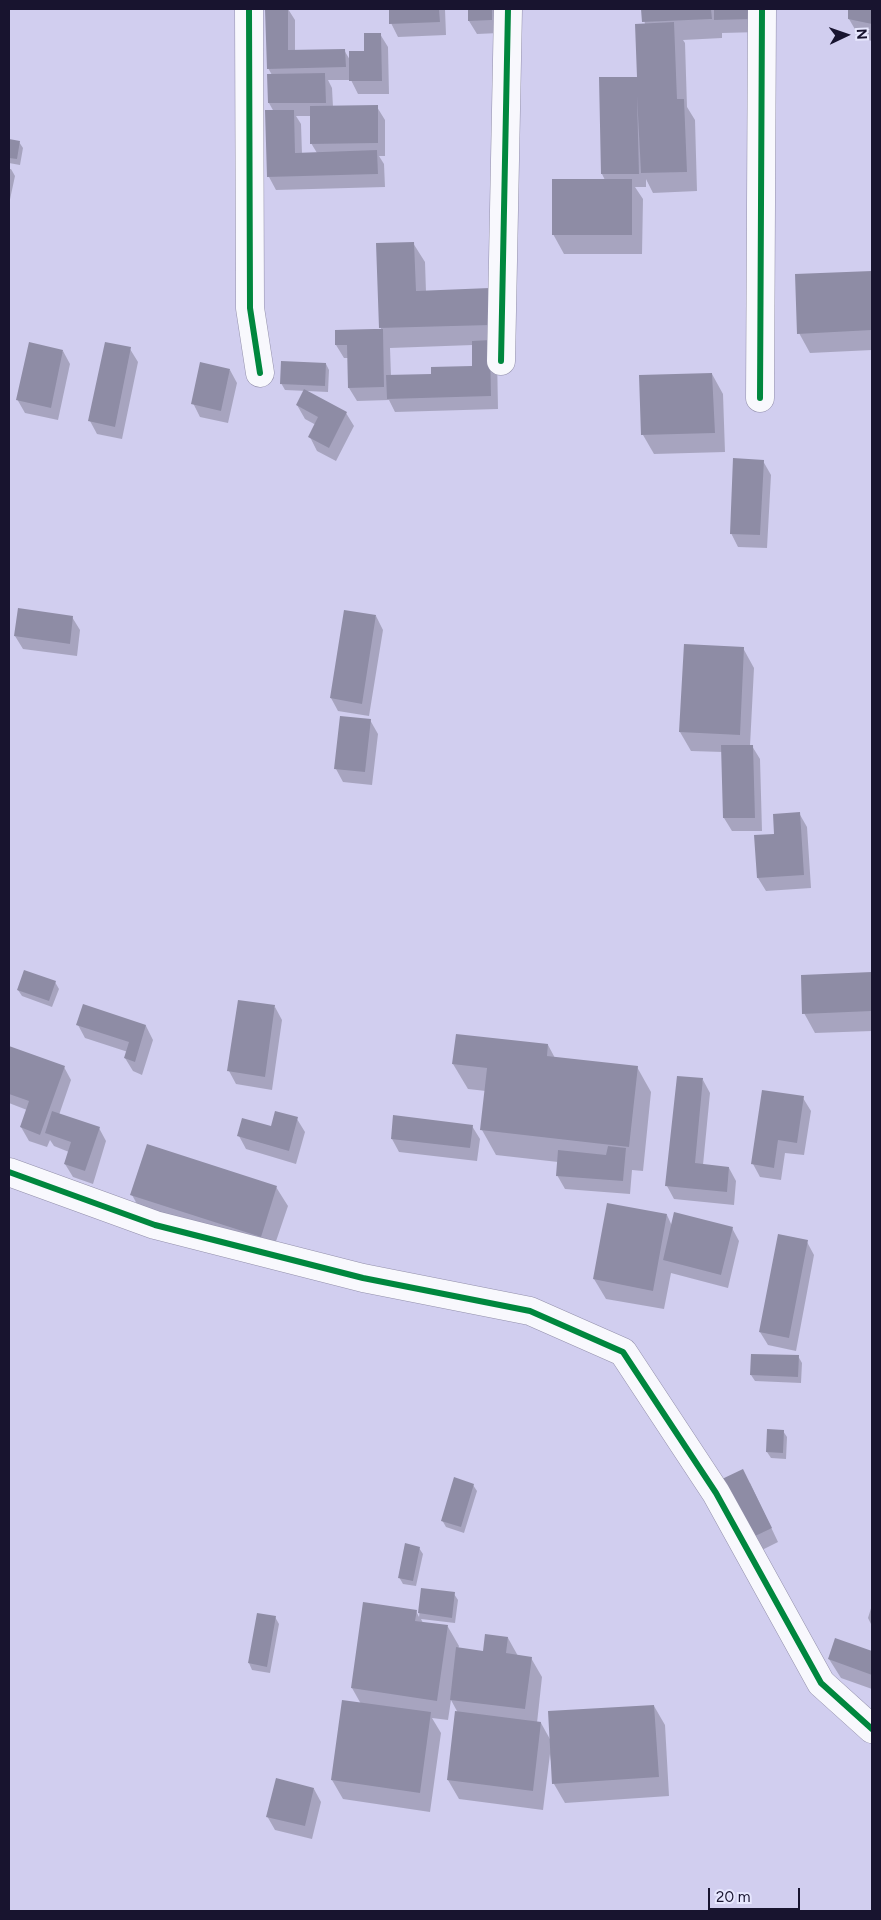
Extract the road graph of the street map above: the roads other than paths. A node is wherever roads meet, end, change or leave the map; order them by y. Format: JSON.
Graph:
{"nodes":[{"id":1,"x":249,"y":9,"type":"edge"},
{"id":2,"x":508,"y":9,"type":"edge"},
{"id":3,"x":762,"y":9,"type":"edge"},
{"id":4,"x":501,"y":361,"type":"dead end"},
{"id":5,"x":260,"y":373,"type":"dead end"},
{"id":6,"x":760,"y":398,"type":"dead end"},
{"id":7,"x":9,"y":1172,"type":"edge"},
{"id":8,"x":872,"y":1729,"type":"edge"}],
"edges":[{"from":1,"to":5,"type":"street"},
{"from":2,"to":4,"type":"street"},
{"from":3,"to":6,"type":"street"},
{"from":7,"to":8,"type":"street"}]}
